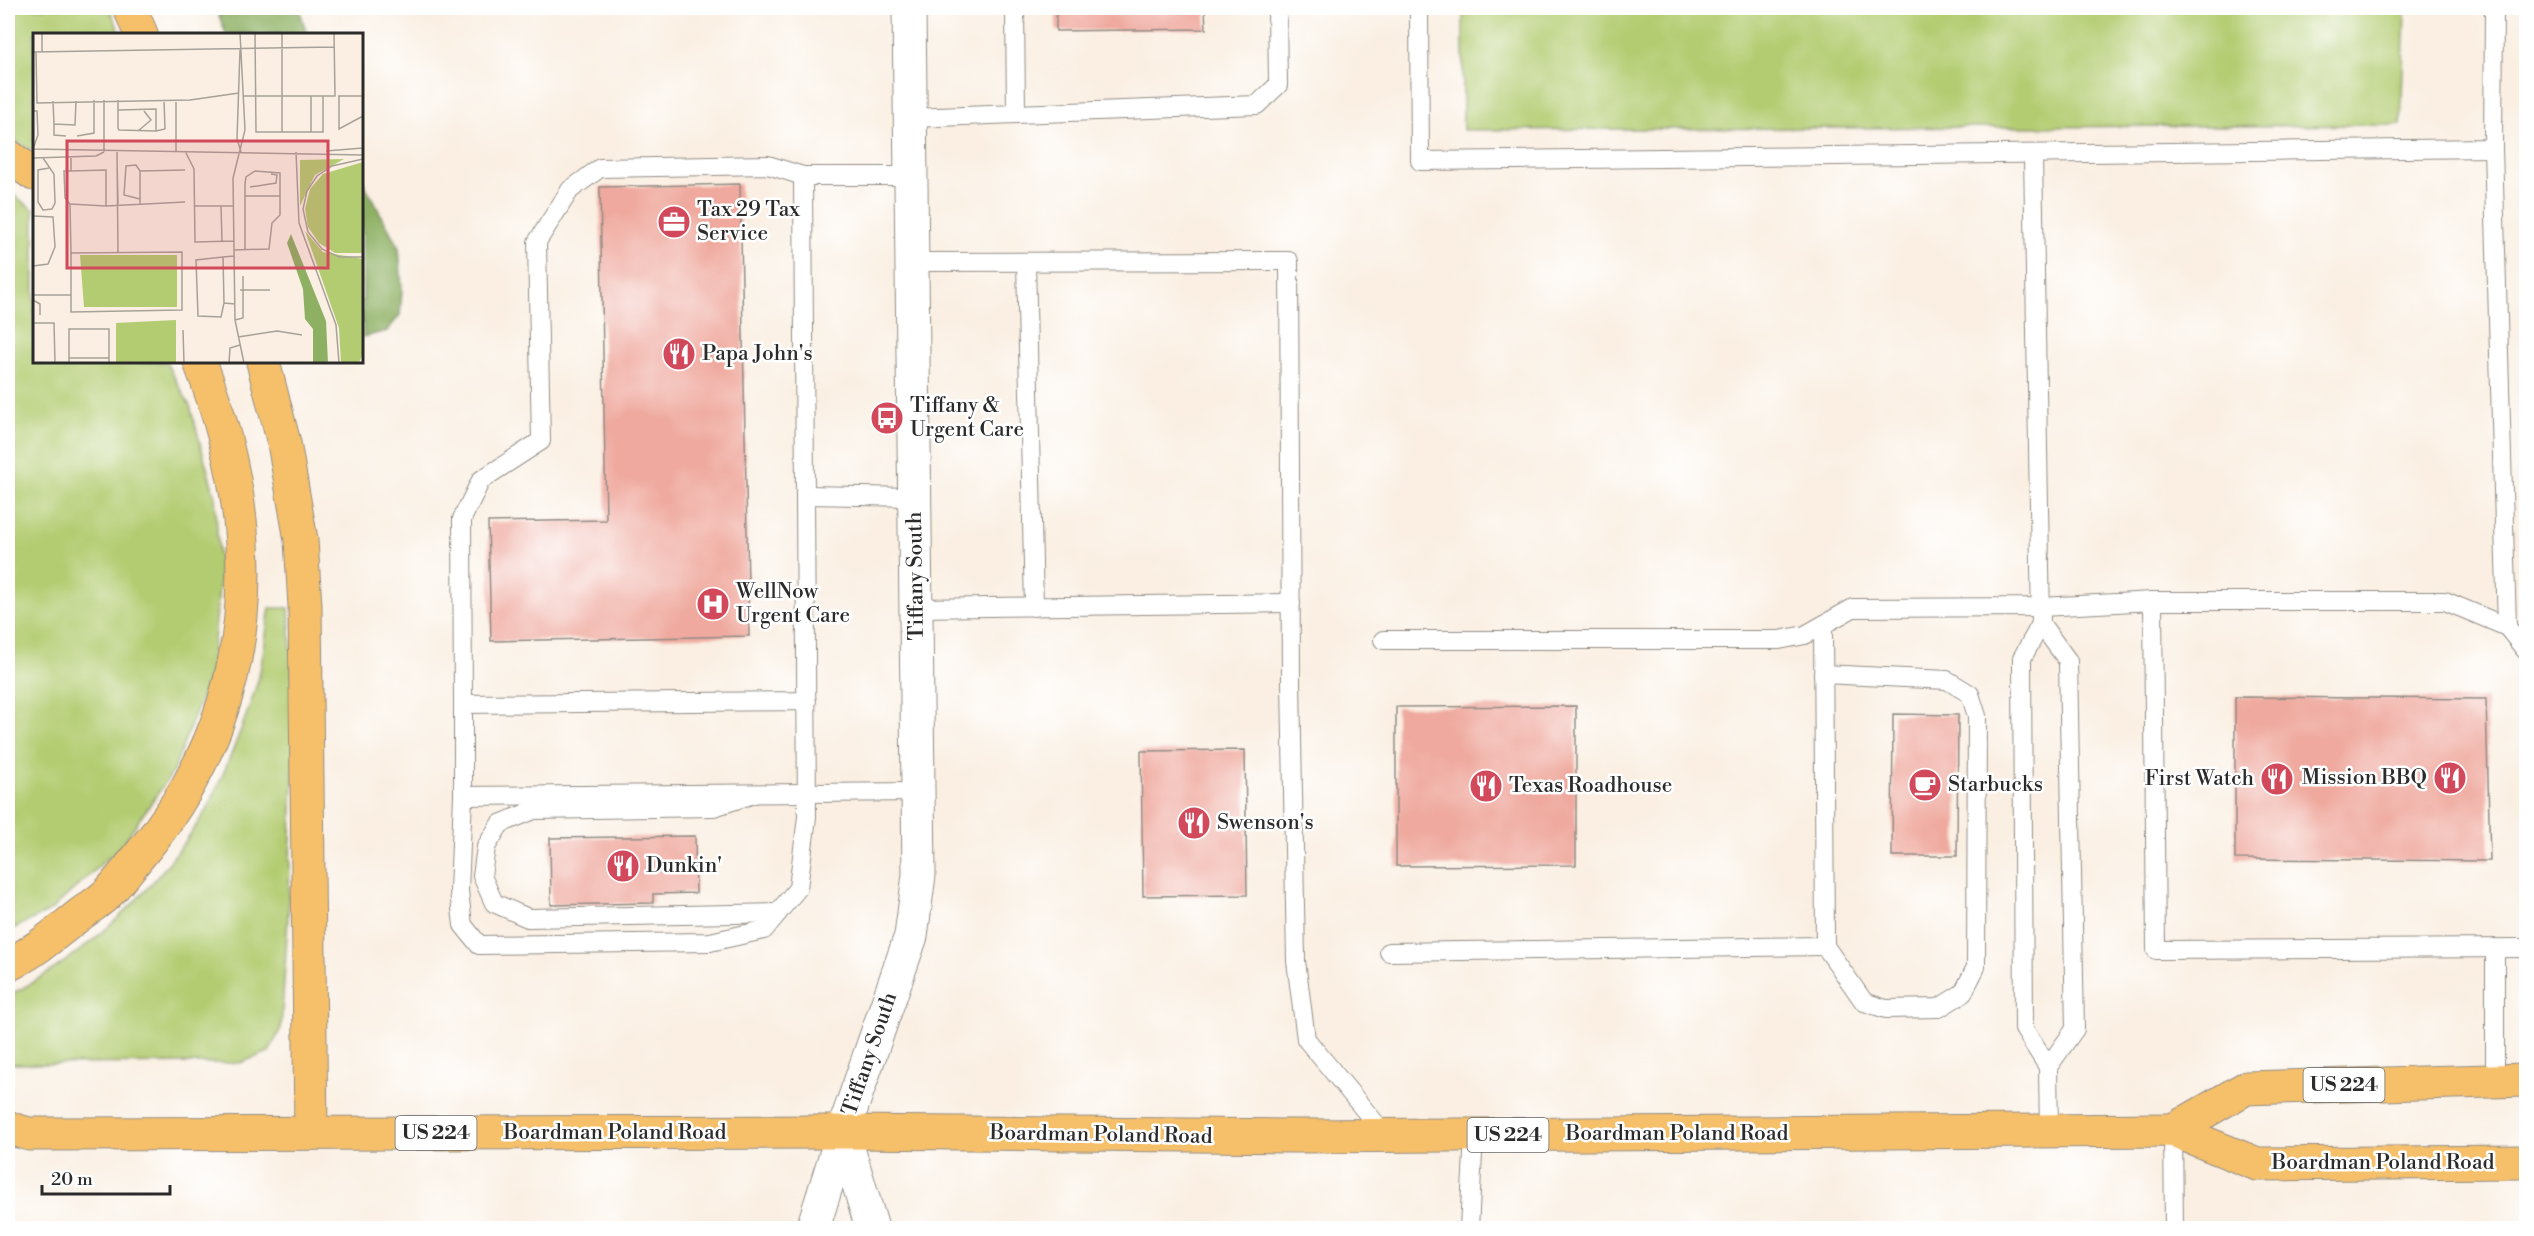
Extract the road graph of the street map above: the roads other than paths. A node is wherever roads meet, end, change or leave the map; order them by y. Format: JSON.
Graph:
{"nodes":[{"id":1,"x":130,"y":8,"type":"edge"},
{"id":2,"x":909,"y":8,"type":"edge"},
{"id":3,"x":1015,"y":8,"type":"edge"},
{"id":4,"x":1277,"y":8,"type":"edge"},
{"id":5,"x":1419,"y":8,"type":"edge"},
{"id":6,"x":2494,"y":8,"type":"edge"},
{"id":7,"x":141,"y":33,"type":"edge"},
{"id":8,"x":1016,"y":114,"type":"junction"},
{"id":9,"x":911,"y":118,"type":"junction"},
{"id":10,"x":2493,"y":148,"type":"junction"},
{"id":11,"x":2033,"y":154,"type":"junction"},
{"id":12,"x":8,"y":156,"type":"edge"},
{"id":13,"x":33,"y":173,"type":"edge"},
{"id":14,"x":804,"y":176,"type":"junction"},
{"id":15,"x":911,"y":176,"type":"junction"},
{"id":16,"x":912,"y":262,"type":"junction"},
{"id":17,"x":1026,"y":262,"type":"junction"},
{"id":18,"x":200,"y":363,"type":"edge"},
{"id":19,"x":263,"y":363,"type":"edge"},
{"id":20,"x":805,"y":495,"type":"junction"},
{"id":21,"x":915,"y":497,"type":"junction"},
{"id":22,"x":2153,"y":601,"type":"junction"},
{"id":23,"x":1291,"y":603,"type":"junction"},
{"id":24,"x":1034,"y":607,"type":"junction"},
{"id":25,"x":916,"y":608,"type":"junction"},
{"id":26,"x":2041,"y":615,"type":"junction"},
{"id":27,"x":1823,"y":625,"type":"junction"},
{"id":28,"x":2506,"y":627,"type":"junction"},
{"id":29,"x":1383,"y":640,"type":"dead end"},
{"id":30,"x":2526,"y":651,"type":"edge"},
{"id":31,"x":1823,"y":674,"type":"junction"},
{"id":32,"x":807,"y":701,"type":"junction"},
{"id":33,"x":463,"y":704,"type":"junction"},
{"id":34,"x":918,"y":792,"type":"junction"},
{"id":35,"x":807,"y":793,"type":"junction"},
{"id":36,"x":754,"y":794,"type":"junction"},
{"id":37,"x":463,"y":796,"type":"junction"},
{"id":38,"x":778,"y":913,"type":"junction"},
{"id":39,"x":1825,"y":946,"type":"junction"},
{"id":40,"x":2526,"y":948,"type":"edge"},
{"id":41,"x":2495,"y":949,"type":"junction"},
{"id":42,"x":1389,"y":952,"type":"dead end"},
{"id":43,"x":8,"y":965,"type":"edge"},
{"id":44,"x":2048,"y":1067,"type":"junction"},
{"id":45,"x":2511,"y":1081,"type":"edge"},
{"id":46,"x":2173,"y":1130,"type":"junction"},
{"id":47,"x":2049,"y":1131,"type":"junction"},
{"id":48,"x":843,"y":1132,"type":"junction"},
{"id":49,"x":311,"y":1133,"type":"junction"},
{"id":50,"x":15,"y":1134,"type":"edge"},
{"id":51,"x":1474,"y":1135,"type":"junction"},
{"id":52,"x":1386,"y":1136,"type":"junction"},
{"id":53,"x":2526,"y":1162,"type":"edge"},
{"id":54,"x":813,"y":1228,"type":"edge"},
{"id":55,"x":872,"y":1228,"type":"edge"},
{"id":56,"x":1469,"y":1228,"type":"edge"},
{"id":57,"x":2174,"y":1228,"type":"edge"}],
"edges":[{"from":1,"to":7,"type":"main road"},
{"from":2,"to":9,"type":"street","name":"Tiffany South"},
{"from":3,"to":8,"type":"lane"},
{"from":4,"to":8,"type":"lane"},
{"from":5,"to":11,"type":"lane"},
{"from":6,"to":10,"type":"lane"},
{"from":8,"to":9,"type":"lane"},
{"from":9,"to":15,"type":"street","name":"Tiffany South"},
{"from":10,"to":11,"type":"lane"},
{"from":10,"to":28,"type":"lane"},
{"from":11,"to":26,"type":"lane"},
{"from":12,"to":13,"type":"main road"},
{"from":14,"to":15,"type":"lane"},
{"from":14,"to":20,"type":"lane"},
{"from":14,"to":33,"type":"lane"},
{"from":15,"to":16,"type":"street","name":"Tiffany South"},
{"from":16,"to":17,"type":"lane"},
{"from":16,"to":21,"type":"street","name":"Tiffany South"},
{"from":17,"to":23,"type":"lane"},
{"from":17,"to":24,"type":"lane"},
{"from":18,"to":43,"type":"main road"},
{"from":19,"to":49,"type":"main road"},
{"from":20,"to":21,"type":"lane"},
{"from":20,"to":32,"type":"lane"},
{"from":21,"to":25,"type":"street","name":"Tiffany South"},
{"from":22,"to":26,"type":"lane"},
{"from":22,"to":28,"type":"lane"},
{"from":22,"to":41,"type":"lane"},
{"from":23,"to":24,"type":"lane"},
{"from":23,"to":52,"type":"lane"},
{"from":24,"to":25,"type":"lane"},
{"from":25,"to":34,"type":"street","name":"Tiffany South"},
{"from":26,"to":27,"type":"lane"},
{"from":26,"to":44,"type":"lane"},
{"from":26,"to":44,"type":"lane"},
{"from":27,"to":29,"type":"lane"},
{"from":27,"to":31,"type":"lane"},
{"from":28,"to":30,"type":"lane"},
{"from":31,"to":39,"type":"lane"},
{"from":31,"to":39,"type":"lane"},
{"from":32,"to":33,"type":"lane"},
{"from":32,"to":35,"type":"lane"},
{"from":33,"to":37,"type":"lane"},
{"from":34,"to":35,"type":"lane"},
{"from":34,"to":48,"type":"street","name":"Tiffany South"},
{"from":35,"to":36,"type":"lane"},
{"from":35,"to":38,"type":"lane"},
{"from":36,"to":37,"type":"lane"},
{"from":36,"to":38,"type":"lane"},
{"from":37,"to":38,"type":"lane"},
{"from":39,"to":42,"type":"lane"},
{"from":40,"to":41,"type":"lane"},
{"from":41,"to":45,"type":"lane"},
{"from":44,"to":47,"type":"lane"},
{"from":45,"to":46,"type":"main road","name":"Boardman Poland Road","number":"US 224"},
{"from":46,"to":47,"type":"main road","name":"Boardman Poland Road","number":"US 224"},
{"from":46,"to":53,"type":"main road","name":"Boardman Poland Road","number":"US 224"},
{"from":46,"to":57,"type":"lane"},
{"from":47,"to":51,"type":"main road","name":"Boardman Poland Road","number":"US 224"},
{"from":48,"to":49,"type":"main road","name":"Boardman Poland Road","number":"US 224"},
{"from":48,"to":52,"type":"main road","name":"Boardman Poland Road","number":"US 224"},
{"from":48,"to":54,"type":"street","name":"Tiffany South"},
{"from":48,"to":55,"type":"street"},
{"from":49,"to":50,"type":"main road","name":"Boardman Poland Road","number":"US 224"},
{"from":51,"to":52,"type":"main road","name":"Boardman Poland Road","number":"US 224"},
{"from":51,"to":56,"type":"lane"}]}
